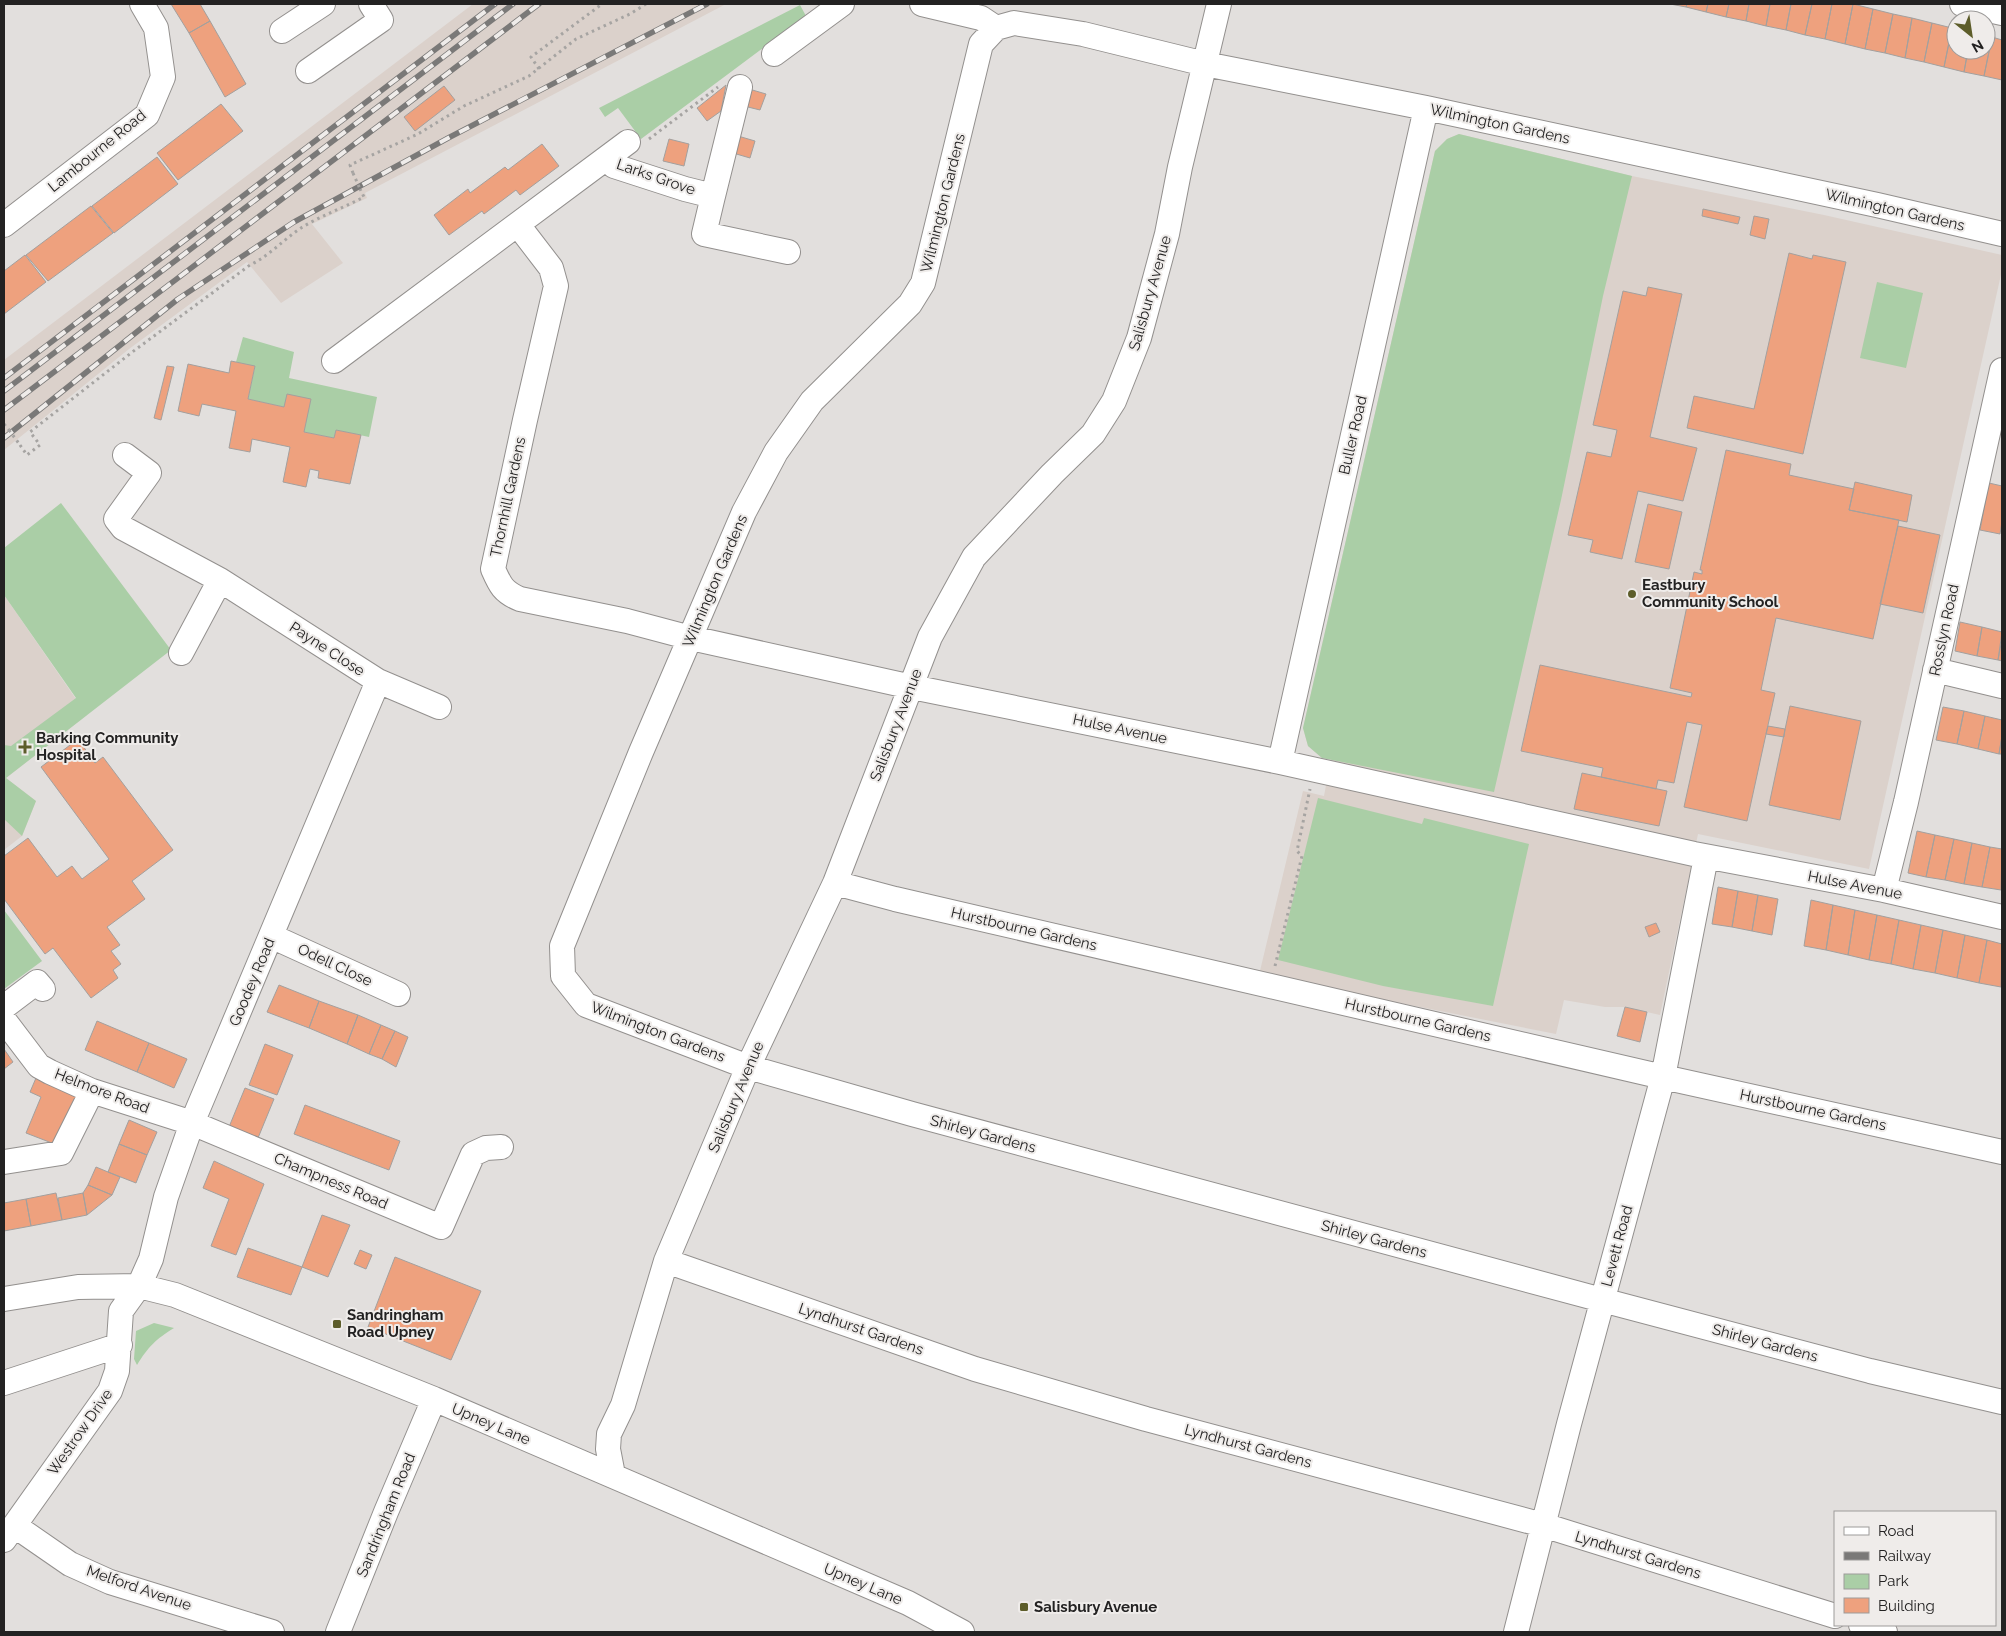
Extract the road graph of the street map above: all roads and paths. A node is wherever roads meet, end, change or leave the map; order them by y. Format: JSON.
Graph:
{"nodes":[{"id":1,"x":142,"y":4,"type":"edge"},
{"id":2,"x":323,"y":4,"type":"edge"},
{"id":3,"x":371,"y":4,"type":"edge"},
{"id":4,"x":602,"y":4,"type":"edge"},
{"id":5,"x":646,"y":4,"type":"edge"},
{"id":6,"x":842,"y":4,"type":"edge"},
{"id":7,"x":922,"y":4,"type":"edge"},
{"id":8,"x":1220,"y":4,"type":"edge"},
{"id":9,"x":1962,"y":4,"type":"edge"},
{"id":10,"x":2002,"y":13,"type":"edge"},
{"id":11,"x":996,"y":28,"type":"junction"},
{"id":12,"x":282,"y":31,"type":"dead end"},
{"id":13,"x":774,"y":54,"type":"dead end"},
{"id":14,"x":1205,"y":64,"type":"junction"},
{"id":15,"x":539,"y":69,"type":"junction"},
{"id":16,"x":308,"y":71,"type":"dead end"},
{"id":17,"x":740,"y":86,"type":"dead end"},
{"id":18,"x":1426,"y":108,"type":"junction"},
{"id":19,"x":628,"y":142,"type":"dead end"},
{"id":20,"x":607,"y":158,"type":"junction"},
{"id":21,"x":713,"y":196,"type":"junction"},
{"id":22,"x":7,"y":215,"type":"edge"},
{"id":23,"x":518,"y":225,"type":"junction"},
{"id":24,"x":2002,"y":234,"type":"edge"},
{"id":25,"x":788,"y":252,"type":"dead end"},
{"id":26,"x":334,"y":361,"type":"dead end"},
{"id":27,"x":2002,"y":370,"type":"edge"},
{"id":28,"x":4,"y":424,"type":"edge"},
{"id":29,"x":125,"y":456,"type":"dead end"},
{"id":30,"x":1993,"y":463,"type":"edge"},
{"id":31,"x":220,"y":580,"type":"junction"},
{"id":32,"x":691,"y":638,"type":"junction"},
{"id":33,"x":181,"y":653,"type":"dead end"},
{"id":34,"x":1935,"y":670,"type":"junction"},
{"id":35,"x":378,"y":681,"type":"junction"},
{"id":36,"x":2002,"y":686,"type":"edge"},
{"id":37,"x":912,"y":687,"type":"junction"},
{"id":38,"x":439,"y":707,"type":"dead end"},
{"id":39,"x":1280,"y":762,"type":"junction"},
{"id":40,"x":1322,"y":771,"type":"junction"},
{"id":41,"x":1706,"y":857,"type":"junction"},
{"id":42,"x":836,"y":883,"type":"junction"},
{"id":43,"x":1884,"y":890,"type":"junction"},
{"id":44,"x":2002,"y":917,"type":"edge"},
{"id":45,"x":271,"y":936,"type":"junction"},
{"id":46,"x":40,"y":985,"type":"dead end"},
{"id":47,"x":1270,"y":986,"type":"junction"},
{"id":48,"x":398,"y":994,"type":"dead end"},
{"id":49,"x":4,"y":1007,"type":"edge"},
{"id":50,"x":4,"y":1020,"type":"edge"},
{"id":51,"x":748,"y":1067,"type":"junction"},
{"id":52,"x":1663,"y":1077,"type":"junction"},
{"id":53,"x":92,"y":1091,"type":"junction"},
{"id":54,"x":192,"y":1123,"type":"junction"},
{"id":55,"x":501,"y":1147,"type":"dead end"},
{"id":56,"x":2002,"y":1152,"type":"edge"},
{"id":57,"x":4,"y":1162,"type":"edge"},
{"id":58,"x":666,"y":1261,"type":"junction"},
{"id":59,"x":139,"y":1286,"type":"junction"},
{"id":60,"x":4,"y":1300,"type":"edge"},
{"id":61,"x":1602,"y":1300,"type":"junction"},
{"id":62,"x":120,"y":1345,"type":"junction"},
{"id":63,"x":4,"y":1382,"type":"edge"},
{"id":64,"x":434,"y":1399,"type":"junction"},
{"id":65,"x":2002,"y":1402,"type":"edge"},
{"id":66,"x":613,"y":1475,"type":"junction"},
{"id":67,"x":1543,"y":1525,"type":"junction"},
{"id":68,"x":9,"y":1533,"type":"edge"},
{"id":69,"x":1834,"y":1616,"type":"edge"},
{"id":70,"x":1864,"y":1626,"type":"edge"},
{"id":71,"x":272,"y":1632,"type":"edge"},
{"id":72,"x":338,"y":1632,"type":"edge"},
{"id":73,"x":962,"y":1632,"type":"edge"},
{"id":74,"x":1516,"y":1632,"type":"edge"},
{"id":75,"x":1885,"y":1632,"type":"edge"}],
"edges":[{"from":1,"to":22,"type":"street","name":"Lambourne Road"},
{"from":2,"to":12,"type":"street"},
{"from":3,"to":16,"type":"street"},
{"from":4,"to":15,"type":"path"},
{"from":5,"to":15,"type":"path"},
{"from":6,"to":13,"type":"street"},
{"from":7,"to":11,"type":"street"},
{"from":8,"to":14,"type":"street","name":"Salisbury Avenue"},
{"from":9,"to":10,"type":"street"},
{"from":11,"to":14,"type":"street","name":"Wilmington Gardens"},
{"from":11,"to":32,"type":"street","name":"Wilmington Gardens"},
{"from":14,"to":18,"type":"street","name":"Wilmington Gardens"},
{"from":14,"to":37,"type":"street","name":"Salisbury Avenue"},
{"from":15,"to":28,"type":"path","bridge":true},
{"from":17,"to":21,"type":"street","name":"Larks Grove"},
{"from":18,"to":24,"type":"street","name":"Wilmington Gardens"},
{"from":18,"to":39,"type":"street","name":"Buller Road"},
{"from":19,"to":20,"type":"street"},
{"from":20,"to":21,"type":"street","name":"Larks Grove"},
{"from":20,"to":23,"type":"street"},
{"from":21,"to":25,"type":"street"},
{"from":23,"to":26,"type":"street"},
{"from":23,"to":32,"type":"street","name":"Thornhill Gardens"},
{"from":27,"to":30,"type":"street","name":"Rosslyn Road"},
{"from":29,"to":31,"type":"street","name":"Payne Close"},
{"from":30,"to":34,"type":"street","name":"Rosslyn Road"},
{"from":31,"to":33,"type":"street"},
{"from":31,"to":35,"type":"street","name":"Payne Close"},
{"from":32,"to":37,"type":"street","name":"Thornhill Gardens"},
{"from":32,"to":51,"type":"street","name":"Wilmington Gardens"},
{"from":34,"to":36,"type":"street"},
{"from":34,"to":43,"type":"street","name":"Rosslyn Road"},
{"from":35,"to":38,"type":"street","name":"Payne Close"},
{"from":35,"to":45,"type":"street","name":"Goodey Road"},
{"from":37,"to":39,"type":"street","name":"Hulse Avenue"},
{"from":37,"to":42,"type":"street","name":"Salisbury Avenue"},
{"from":39,"to":40,"type":"street","name":"Hulse Avenue"},
{"from":40,"to":41,"type":"street","name":"Hulse Avenue"},
{"from":40,"to":47,"type":"path"},
{"from":41,"to":43,"type":"street","name":"Hulse Avenue"},
{"from":41,"to":52,"type":"street","name":"Levett Road"},
{"from":42,"to":47,"type":"street","name":"Hurstbourne Gardens"},
{"from":42,"to":51,"type":"street","name":"Salisbury Avenue"},
{"from":43,"to":44,"type":"street","name":"Hulse Avenue"},
{"from":45,"to":48,"type":"street","name":"Odell Close"},
{"from":45,"to":54,"type":"street","name":"Goodey Road"},
{"from":46,"to":49,"type":"street"},
{"from":47,"to":52,"type":"street","name":"Hurstbourne Gardens"},
{"from":50,"to":53,"type":"street","name":"Helmore Road"},
{"from":51,"to":58,"type":"street","name":"Salisbury Avenue"},
{"from":51,"to":61,"type":"street","name":"Shirley Gardens"},
{"from":52,"to":56,"type":"street","name":"Hurstbourne Gardens"},
{"from":52,"to":61,"type":"street","name":"Levett Road"},
{"from":53,"to":54,"type":"street","name":"Helmore Road"},
{"from":53,"to":57,"type":"street"},
{"from":54,"to":55,"type":"street","name":"Champness Road"},
{"from":54,"to":59,"type":"street","name":"Goodey Road"},
{"from":58,"to":66,"type":"street","name":"Salisbury Avenue"},
{"from":58,"to":67,"type":"street","name":"Lyndhurst Gardens"},
{"from":59,"to":60,"type":"street","name":"Upney Lane"},
{"from":59,"to":62,"type":"street","name":"Westrow Drive"},
{"from":59,"to":64,"type":"street","name":"Upney Lane"},
{"from":61,"to":65,"type":"street","name":"Shirley Gardens"},
{"from":61,"to":67,"type":"street","name":"Levett Road"},
{"from":62,"to":63,"type":"street"},
{"from":62,"to":68,"type":"street","name":"Westrow Drive"},
{"from":64,"to":66,"type":"street","name":"Upney Lane"},
{"from":64,"to":72,"type":"street","name":"Sandringham Road"},
{"from":66,"to":73,"type":"street","name":"Upney Lane"},
{"from":67,"to":69,"type":"street","name":"Lyndhurst Gardens"},
{"from":67,"to":74,"type":"street","name":"Levett Road"},
{"from":68,"to":71,"type":"street","name":"Melford Avenue"},
{"from":70,"to":75,"type":"street"}]}
